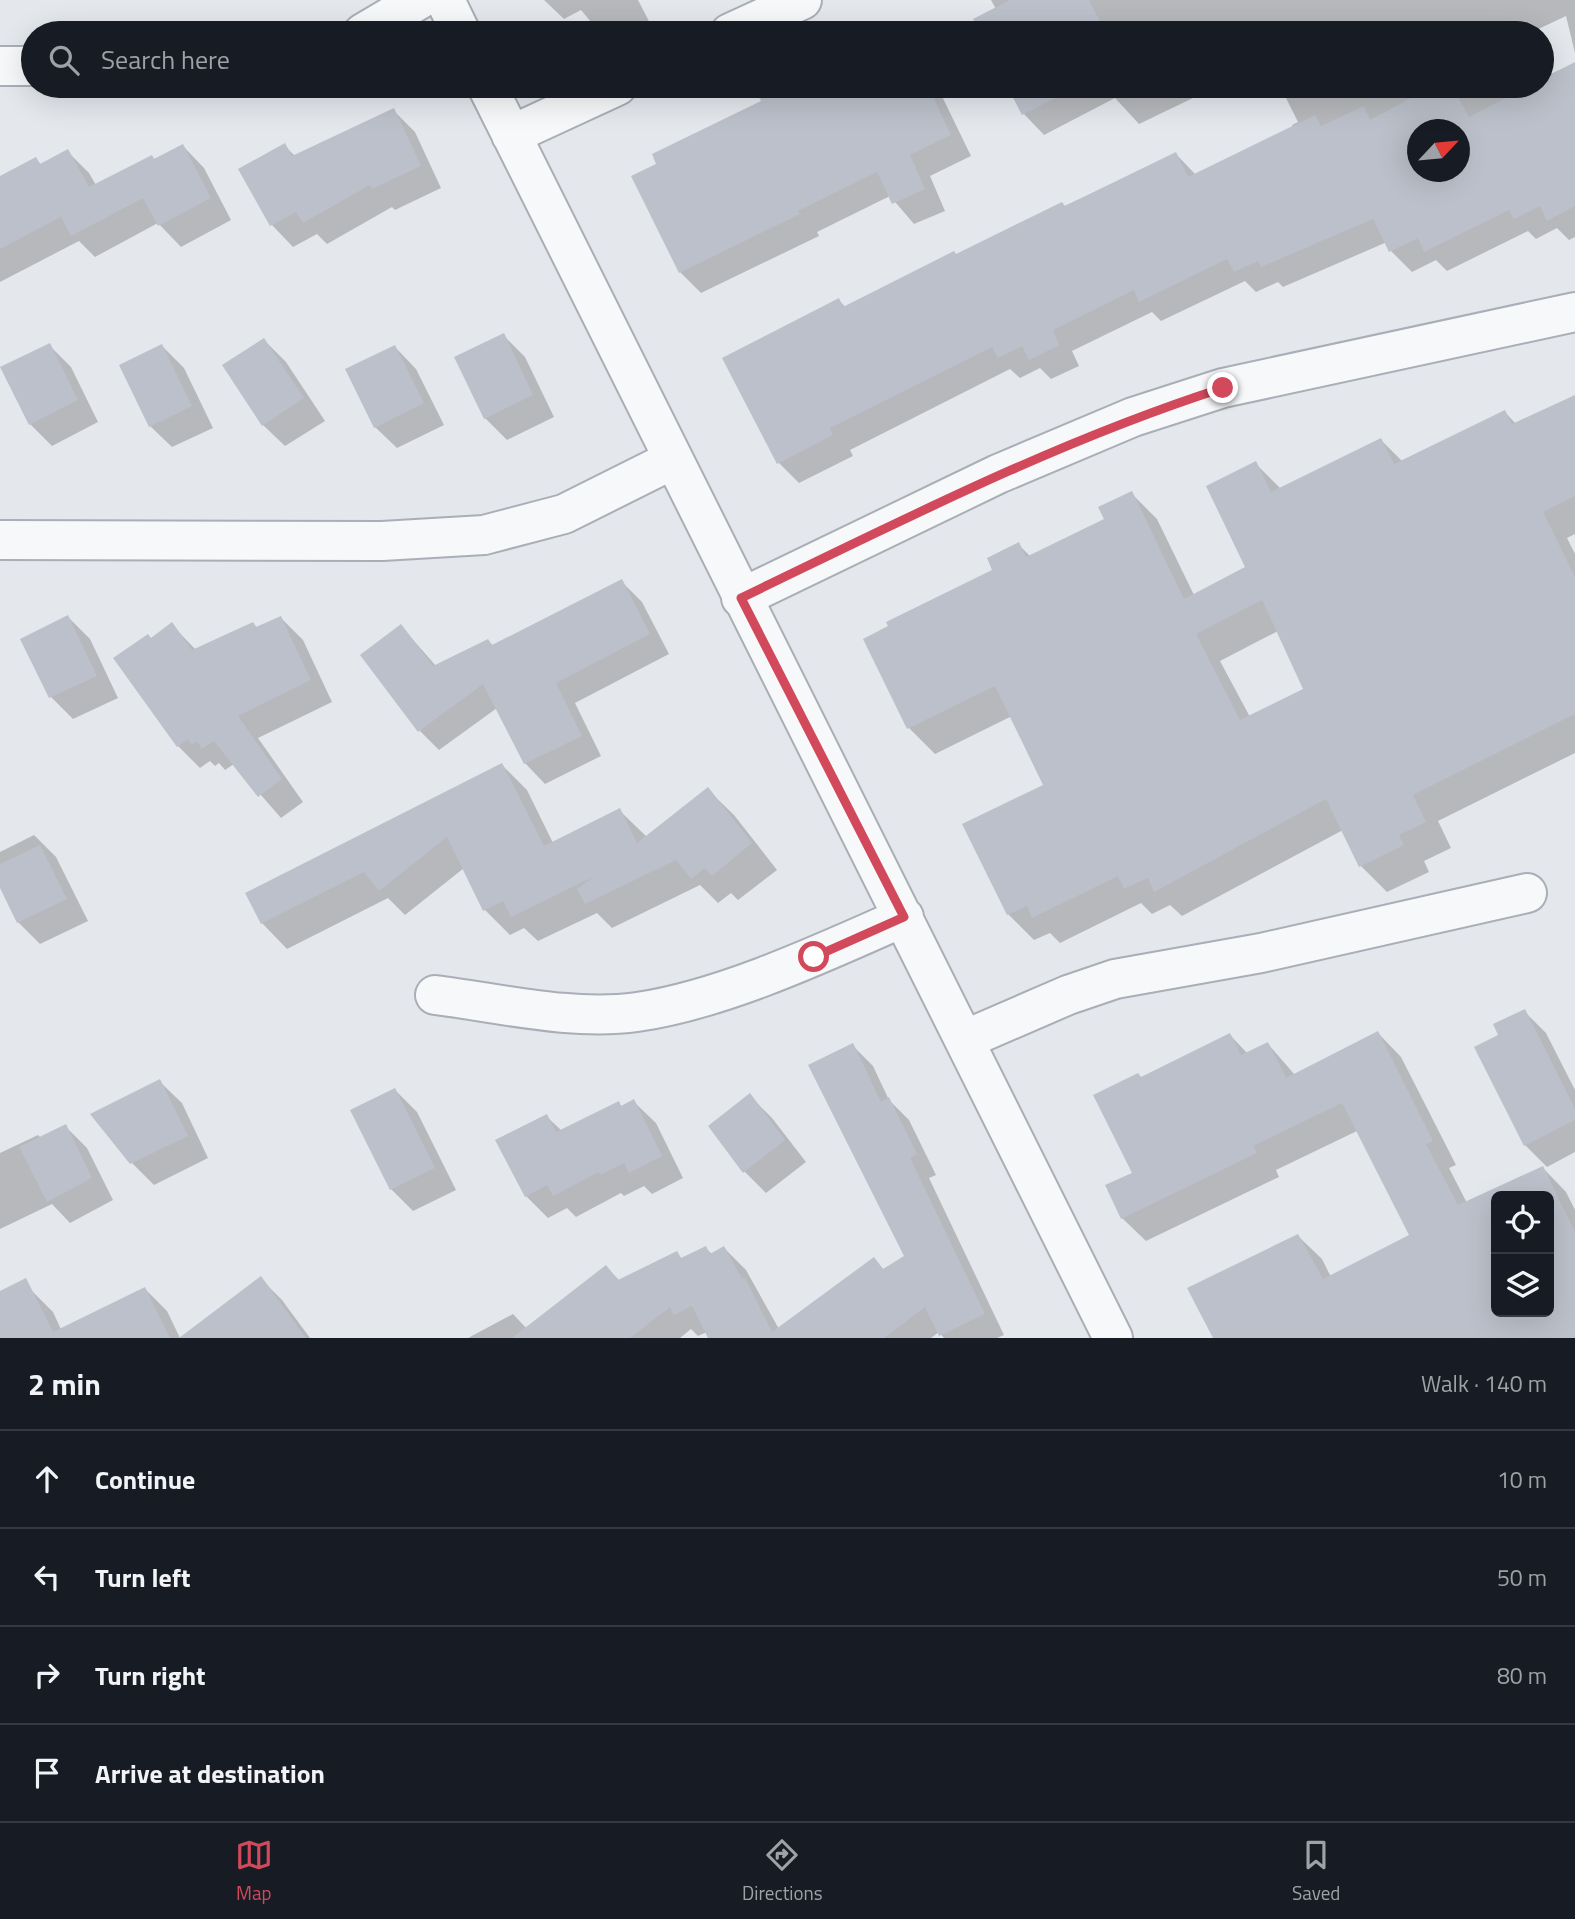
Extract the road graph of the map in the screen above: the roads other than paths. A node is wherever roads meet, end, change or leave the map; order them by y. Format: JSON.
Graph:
{"nodes":[{"id":1,"x":419,"y":0,"type":"edge"},
{"id":2,"x":445,"y":0,"type":"edge"},
{"id":3,"x":802,"y":0,"type":"edge"},
{"id":4,"x":383,"y":21,"type":"edge"},
{"id":5,"x":455,"y":21,"type":"edge"},
{"id":6,"x":756,"y":21,"type":"edge"},
{"id":7,"x":0,"y":66,"type":"edge"},
{"id":8,"x":21,"y":66,"type":"edge"},
{"id":9,"x":493,"y":98,"type":"edge"},
{"id":10,"x":591,"y":98,"type":"edge"},
{"id":11,"x":511,"y":135,"type":"junction"},
{"id":12,"x":1575,"y":312,"type":"edge"},
{"id":13,"x":672,"y":460,"type":"junction"},
{"id":14,"x":0,"y":540,"type":"edge"},
{"id":15,"x":741,"y":598,"type":"junction"},
{"id":16,"x":1527,"y":893,"type":"dead end"},
{"id":17,"x":904,"y":917,"type":"junction"},
{"id":18,"x":435,"y":995,"type":"dead end"},
{"id":19,"x":964,"y":1040,"type":"junction"},
{"id":20,"x":1114,"y":1338,"type":"edge"}],
"edges":[{"from":1,"to":4,"type":"street"},
{"from":2,"to":5,"type":"street"},
{"from":3,"to":6,"type":"street"},
{"from":7,"to":8,"type":"street"},
{"from":9,"to":11,"type":"street"},
{"from":10,"to":11,"type":"street"},
{"from":11,"to":13,"type":"street"},
{"from":12,"to":15,"type":"street"},
{"from":13,"to":14,"type":"street"},
{"from":13,"to":15,"type":"street"},
{"from":15,"to":17,"type":"street"},
{"from":16,"to":19,"type":"street"},
{"from":17,"to":18,"type":"street"},
{"from":17,"to":19,"type":"street"},
{"from":19,"to":20,"type":"street"}]}
